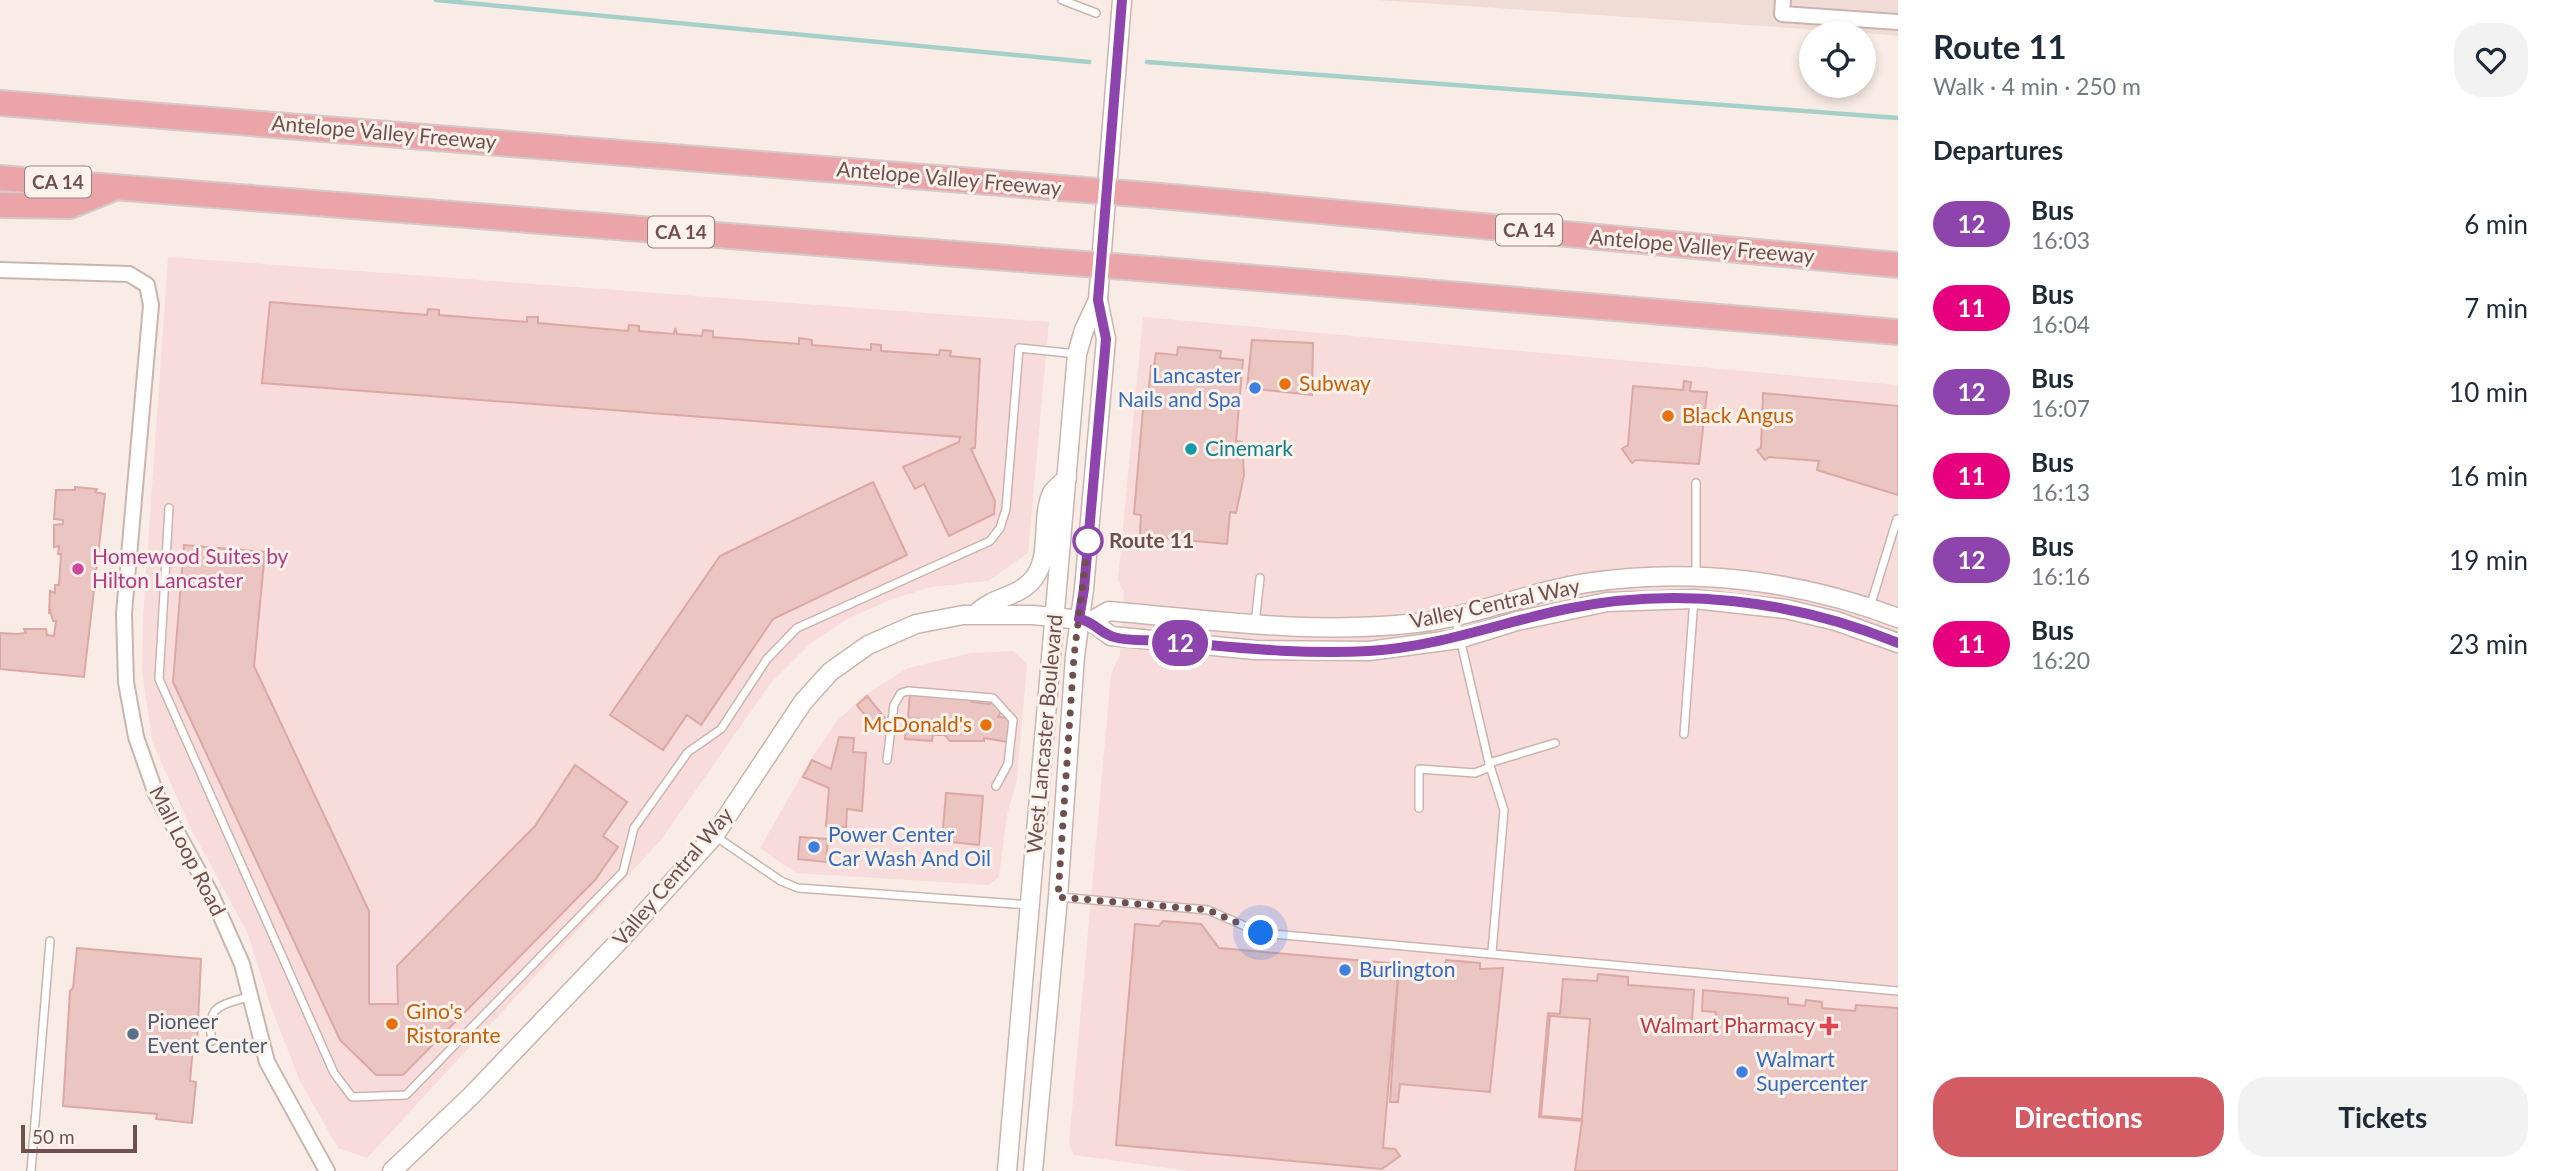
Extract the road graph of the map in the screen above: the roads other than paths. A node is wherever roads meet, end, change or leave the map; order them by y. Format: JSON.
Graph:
{"nodes":[{"id":1,"x":1062,"y":0,"type":"edge"},
{"id":2,"x":1122,"y":0,"type":"edge"},
{"id":3,"x":1783,"y":7,"type":"edge"},
{"id":4,"x":1096,"y":13,"type":"dead end"},
{"id":5,"x":1898,"y":22,"type":"edge"},
{"id":6,"x":0,"y":88,"type":"edge"},
{"id":7,"x":0,"y":103,"type":"edge"},
{"id":8,"x":64,"y":107,"type":"junction"},
{"id":9,"x":0,"y":178,"type":"edge"},
{"id":10,"x":115,"y":187,"type":"junction"},
{"id":11,"x":0,"y":205,"type":"edge"},
{"id":12,"x":1898,"y":265,"type":"edge"},
{"id":13,"x":0,"y":270,"type":"edge"},
{"id":14,"x":1098,"y":300,"type":"junction"},
{"id":15,"x":1898,"y":332,"type":"edge"},
{"id":16,"x":1077,"y":354,"type":"junction"},
{"id":17,"x":1067,"y":478,"type":"junction"},
{"id":18,"x":1696,"y":483,"type":"dead end"},
{"id":19,"x":169,"y":508,"type":"dead end"},
{"id":20,"x":1897,"y":519,"type":"edge"},
{"id":21,"x":1696,"y":576,"type":"junction"},
{"id":22,"x":1260,"y":578,"type":"dead end"},
{"id":23,"x":1819,"y":594,"type":"junction"},
{"id":24,"x":1694,"y":599,"type":"junction"},
{"id":25,"x":1578,"y":607,"type":"junction"},
{"id":26,"x":1870,"y":607,"type":"junction"},
{"id":27,"x":976,"y":614,"type":"junction"},
{"id":28,"x":1455,"y":615,"type":"junction"},
{"id":29,"x":1055,"y":616,"type":"junction"},
{"id":30,"x":1898,"y":618,"type":"edge"},
{"id":31,"x":1085,"y":620,"type":"junction"},
{"id":32,"x":1255,"y":624,"type":"junction"},
{"id":33,"x":1871,"y":632,"type":"junction"},
{"id":34,"x":1898,"y":635,"type":"edge"},
{"id":35,"x":1459,"y":639,"type":"junction"},
{"id":36,"x":1898,"y":643,"type":"edge"},
{"id":37,"x":1684,"y":734,"type":"dead end"},
{"id":38,"x":1555,"y":743,"type":"dead end"},
{"id":39,"x":887,"y":760,"type":"dead end"},
{"id":40,"x":1490,"y":765,"type":"junction"},
{"id":41,"x":996,"y":786,"type":"dead end"},
{"id":42,"x":1419,"y":808,"type":"dead end"},
{"id":43,"x":714,"y":836,"type":"junction"},
{"id":44,"x":1058,"y":897,"type":"junction"},
{"id":45,"x":1031,"y":905,"type":"junction"},
{"id":46,"x":51,"y":941,"type":"dead end"},
{"id":47,"x":1492,"y":953,"type":"junction"},
{"id":48,"x":1898,"y":991,"type":"edge"},
{"id":49,"x":248,"y":997,"type":"junction"},
{"id":50,"x":212,"y":1041,"type":"dead end"},
{"id":51,"x":31,"y":1171,"type":"edge"},
{"id":52,"x":327,"y":1171,"type":"edge"},
{"id":53,"x":392,"y":1171,"type":"edge"},
{"id":54,"x":1007,"y":1171,"type":"edge"},
{"id":55,"x":1033,"y":1171,"type":"edge"}],
"edges":[{"from":1,"to":4,"type":"lane"},
{"from":2,"to":14,"type":"street","name":"West Lancaster Boulevard"},
{"from":3,"to":5,"type":"street"},
{"from":6,"to":8,"type":"highway"},
{"from":7,"to":8,"type":"highway","name":"Antelope Valley Freeway","number":"CA 14"},
{"from":8,"to":12,"type":"highway","name":"Antelope Valley Freeway","number":"CA 14","bridge":true},
{"from":9,"to":10,"type":"highway","number":"CA 14"},
{"from":10,"to":11,"type":"highway"},
{"from":10,"to":15,"type":"highway","number":"CA 14","bridge":true},
{"from":13,"to":49,"type":"street","name":"Mall Loop Road"},
{"from":14,"to":16,"type":"street","name":"West Lancaster Boulevard"},
{"from":14,"to":31,"type":"street","name":"West Lancaster Boulevard"},
{"from":16,"to":17,"type":"street","name":"West Lancaster Boulevard"},
{"from":16,"to":19,"type":"lane"},
{"from":17,"to":27,"type":"street"},
{"from":17,"to":29,"type":"street","name":"West Lancaster Boulevard"},
{"from":18,"to":21,"type":"lane"},
{"from":20,"to":26,"type":"lane"},
{"from":21,"to":23,"type":"street","name":"Valley Central Way"},
{"from":21,"to":25,"type":"street"},
{"from":21,"to":28,"type":"street","name":"Valley Central Way"},
{"from":22,"to":32,"type":"lane"},
{"from":23,"to":24,"type":"street"},
{"from":23,"to":26,"type":"street","name":"Valley Central Way"},
{"from":24,"to":25,"type":"street","name":"Valley Central Way"},
{"from":24,"to":33,"type":"street","name":"Valley Central Way"},
{"from":24,"to":37,"type":"lane"},
{"from":25,"to":35,"type":"street","name":"Valley Central Way"},
{"from":26,"to":30,"type":"street","name":"Valley Central Way"},
{"from":27,"to":29,"type":"street","name":"Valley Central Way"},
{"from":27,"to":43,"type":"street","name":"Valley Central Way"},
{"from":28,"to":32,"type":"street","name":"Valley Central Way"},
{"from":28,"to":35,"type":"lane"},
{"from":29,"to":31,"type":"street","name":"Valley Central Way"},
{"from":29,"to":45,"type":"street","name":"West Lancaster Boulevard"},
{"from":31,"to":32,"type":"street","name":"Valley Central Way"},
{"from":31,"to":35,"type":"street","name":"Valley Central Way"},
{"from":31,"to":44,"type":"street","name":"West Lancaster Boulevard"},
{"from":33,"to":34,"type":"street"},
{"from":33,"to":36,"type":"street","name":"Valley Central Way"},
{"from":35,"to":40,"type":"lane"},
{"from":38,"to":40,"type":"lane"},
{"from":39,"to":41,"type":"lane"},
{"from":40,"to":42,"type":"lane"},
{"from":40,"to":47,"type":"lane"},
{"from":43,"to":45,"type":"lane"},
{"from":43,"to":53,"type":"street","name":"Valley Central Way"},
{"from":44,"to":47,"type":"lane"},
{"from":44,"to":55,"type":"street","name":"West Lancaster Boulevard"},
{"from":45,"to":54,"type":"street","name":"West Lancaster Boulevard"},
{"from":46,"to":51,"type":"lane"},
{"from":47,"to":48,"type":"lane"},
{"from":49,"to":50,"type":"lane"},
{"from":49,"to":52,"type":"street","name":"Mall Loop Road"}]}
